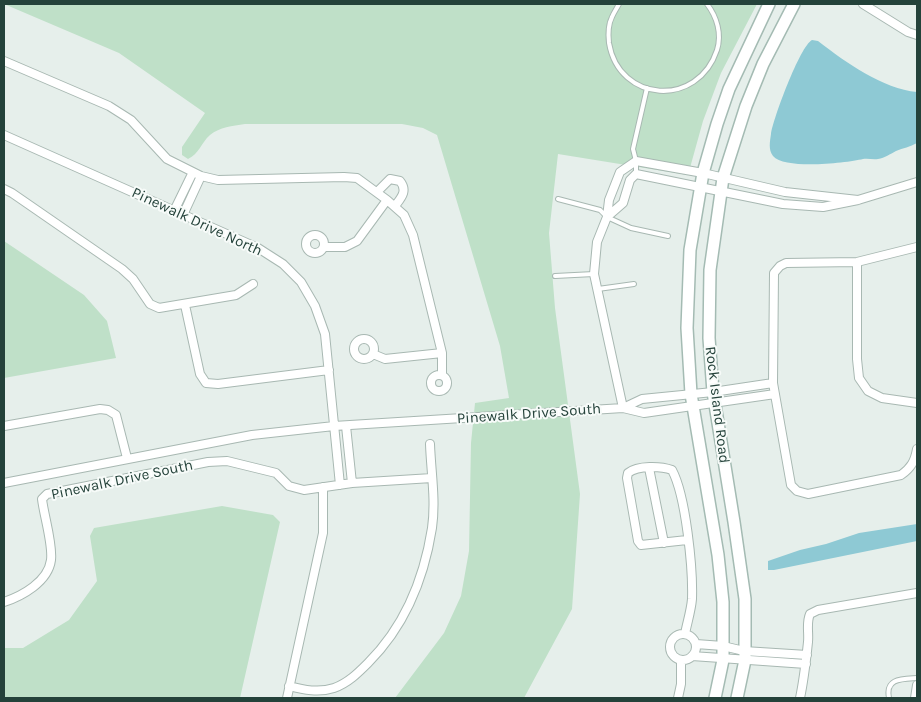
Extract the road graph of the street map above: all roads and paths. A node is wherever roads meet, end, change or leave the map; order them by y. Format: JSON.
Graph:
{"nodes":[{"id":1,"x":620,"y":4,"type":"edge"},
{"id":2,"x":707,"y":4,"type":"edge"},
{"id":3,"x":769,"y":4,"type":"edge"},
{"id":4,"x":794,"y":4,"type":"edge"},
{"id":5,"x":863,"y":4,"type":"edge"},
{"id":6,"x":917,"y":35,"type":"edge"},
{"id":7,"x":4,"y":61,"type":"edge"},
{"id":8,"x":647,"y":88,"type":"junction"},
{"id":9,"x":4,"y":135,"type":"edge"},
{"id":10,"x":636,"y":161,"type":"junction"},
{"id":11,"x":192,"y":172,"type":"junction"},
{"id":12,"x":703,"y":173,"type":"junction"},
{"id":13,"x":636,"y":174,"type":"junction"},
{"id":14,"x":201,"y":176,"type":"junction"},
{"id":15,"x":723,"y":178,"type":"junction"},
{"id":16,"x":917,"y":182,"type":"edge"},
{"id":17,"x":700,"y":187,"type":"junction"},
{"id":18,"x":4,"y":189,"type":"edge"},
{"id":19,"x":377,"y":192,"type":"junction"},
{"id":20,"x":720,"y":192,"type":"junction"},
{"id":21,"x":558,"y":199,"type":"dead end"},
{"id":22,"x":387,"y":200,"type":"junction"},
{"id":23,"x":858,"y":200,"type":"junction"},
{"id":24,"x":395,"y":206,"type":"junction"},
{"id":25,"x":174,"y":211,"type":"junction"},
{"id":26,"x":184,"y":215,"type":"junction"},
{"id":27,"x":607,"y":217,"type":"junction"},
{"id":28,"x":668,"y":236,"type":"dead end"},
{"id":29,"x":324,"y":246,"type":"dead end"},
{"id":30,"x":917,"y":247,"type":"edge"},
{"id":31,"x":857,"y":262,"type":"junction"},
{"id":32,"x":594,"y":274,"type":"junction"},
{"id":33,"x":556,"y":276,"type":"dead end"},
{"id":34,"x":254,"y":284,"type":"dead end"},
{"id":35,"x":634,"y":284,"type":"dead end"},
{"id":36,"x":598,"y":289,"type":"junction"},
{"id":37,"x":185,"y":304,"type":"junction"},
{"id":38,"x":442,"y":353,"type":"junction"},
{"id":39,"x":373,"y":354,"type":"dead end"},
{"id":40,"x":328,"y":370,"type":"junction"},
{"id":41,"x":442,"y":375,"type":"dead end"},
{"id":42,"x":773,"y":383,"type":"junction"},
{"id":43,"x":691,"y":394,"type":"junction"},
{"id":44,"x":775,"y":394,"type":"junction"},
{"id":45,"x":714,"y":397,"type":"junction"},
{"id":46,"x":917,"y":403,"type":"edge"},
{"id":47,"x":693,"y":407,"type":"junction"},
{"id":48,"x":623,"y":408,"type":"junction"},
{"id":49,"x":4,"y":426,"type":"edge"},
{"id":50,"x":334,"y":426,"type":"junction"},
{"id":51,"x":346,"y":426,"type":"junction"},
{"id":52,"x":430,"y":444,"type":"dead end"},
{"id":53,"x":917,"y":449,"type":"edge"},
{"id":54,"x":127,"y":458,"type":"junction"},
{"id":55,"x":649,"y":468,"type":"junction"},
{"id":56,"x":432,"y":478,"type":"junction"},
{"id":57,"x":4,"y":483,"type":"edge"},
{"id":58,"x":352,"y":484,"type":"junction"},
{"id":59,"x":340,"y":485,"type":"junction"},
{"id":60,"x":323,"y":487,"type":"junction"},
{"id":61,"x":687,"y":540,"type":"junction"},
{"id":62,"x":664,"y":543,"type":"junction"},
{"id":63,"x":917,"y":593,"type":"edge"},
{"id":64,"x":4,"y":602,"type":"edge"},
{"id":65,"x":685,"y":634,"type":"junction"},
{"id":66,"x":696,"y":644,"type":"junction"},
{"id":67,"x":723,"y":646,"type":"junction"},
{"id":68,"x":806,"y":655,"type":"junction"},
{"id":69,"x":692,"y":656,"type":"junction"},
{"id":70,"x":745,"y":656,"type":"junction"},
{"id":71,"x":681,"y":660,"type":"junction"},
{"id":72,"x":723,"y":660,"type":"junction"},
{"id":73,"x":806,"y":664,"type":"junction"},
{"id":74,"x":917,"y":678,"type":"edge"},
{"id":75,"x":917,"y":685,"type":"edge"},
{"id":76,"x":290,"y":686,"type":"junction"},
{"id":77,"x":287,"y":698,"type":"edge"},
{"id":78,"x":678,"y":698,"type":"edge"},
{"id":79,"x":715,"y":698,"type":"edge"},
{"id":80,"x":737,"y":698,"type":"edge"},
{"id":81,"x":800,"y":698,"type":"edge"},
{"id":82,"x":889,"y":698,"type":"edge"},
{"id":83,"x":914,"y":698,"type":"edge"}],
"edges":[{"from":1,"to":8,"type":"lane"},
{"from":2,"to":8,"type":"lane"},
{"from":3,"to":12,"type":"main road","name":"Rock Island Road"},
{"from":4,"to":15,"type":"main road","name":"Rock Island Road"},
{"from":5,"to":6,"type":"street"},
{"from":7,"to":11,"type":"street"},
{"from":8,"to":10,"type":"lane"},
{"from":9,"to":25,"type":"street","name":"Pinewalk Drive North"},
{"from":10,"to":12,"type":"street"},
{"from":10,"to":13,"type":"lane"},
{"from":10,"to":27,"type":"street"},
{"from":11,"to":14,"type":"street"},
{"from":11,"to":25,"type":"street"},
{"from":12,"to":15,"type":"street"},
{"from":12,"to":17,"type":"main road","name":"Rock Island Road"},
{"from":13,"to":17,"type":"street"},
{"from":13,"to":27,"type":"street"},
{"from":14,"to":19,"type":"street"},
{"from":14,"to":26,"type":"street"},
{"from":15,"to":20,"type":"main road","name":"Rock Island Road"},
{"from":15,"to":23,"type":"street"},
{"from":16,"to":23,"type":"street"},
{"from":17,"to":20,"type":"street"},
{"from":17,"to":43,"type":"main road","name":"Rock Island Road"},
{"from":18,"to":37,"type":"street"},
{"from":19,"to":22,"type":"street"},
{"from":19,"to":24,"type":"street"},
{"from":20,"to":23,"type":"street"},
{"from":20,"to":45,"type":"main road","name":"Rock Island Road"},
{"from":21,"to":27,"type":"lane"},
{"from":22,"to":24,"type":"street"},
{"from":22,"to":29,"type":"street"},
{"from":24,"to":38,"type":"street"},
{"from":25,"to":26,"type":"street","name":"Pinewalk Drive North"},
{"from":26,"to":40,"type":"street","name":"Pinewalk Drive North"},
{"from":27,"to":28,"type":"lane"},
{"from":27,"to":32,"type":"street"},
{"from":30,"to":31,"type":"street"},
{"from":31,"to":42,"type":"street"},
{"from":31,"to":46,"type":"street"},
{"from":32,"to":33,"type":"lane"},
{"from":32,"to":36,"type":"street"},
{"from":34,"to":37,"type":"street"},
{"from":35,"to":36,"type":"lane"},
{"from":36,"to":48,"type":"street"},
{"from":37,"to":40,"type":"street"},
{"from":38,"to":39,"type":"street"},
{"from":38,"to":41,"type":"street"},
{"from":40,"to":50,"type":"street","name":"Pinewalk Drive North"},
{"from":42,"to":44,"type":"street"},
{"from":42,"to":45,"type":"street"},
{"from":43,"to":45,"type":"street","name":"Pinewalk Drive South"},
{"from":43,"to":47,"type":"main road","name":"Rock Island Road"},
{"from":43,"to":48,"type":"street","name":"Pinewalk Drive South"},
{"from":44,"to":45,"type":"street"},
{"from":44,"to":53,"type":"street"},
{"from":45,"to":47,"type":"street","name":"Pinewalk Drive South"},
{"from":45,"to":70,"type":"main road","name":"Rock Island Road"},
{"from":47,"to":48,"type":"street","name":"Pinewalk Drive South"},
{"from":47,"to":67,"type":"main road","name":"Rock Island Road"},
{"from":48,"to":51,"type":"street","name":"Pinewalk Drive South"},
{"from":49,"to":54,"type":"street"},
{"from":50,"to":51,"type":"street","name":"Pinewalk Drive South"},
{"from":50,"to":54,"type":"street","name":"Pinewalk Drive South"},
{"from":50,"to":59,"type":"street"},
{"from":51,"to":58,"type":"street"},
{"from":52,"to":56,"type":"street"},
{"from":54,"to":57,"type":"street","name":"Pinewalk Drive South"},
{"from":55,"to":61,"type":"street"},
{"from":55,"to":62,"type":"street"},
{"from":55,"to":62,"type":"street"},
{"from":56,"to":58,"type":"street","name":"Pinewalk Drive South"},
{"from":56,"to":76,"type":"street"},
{"from":58,"to":59,"type":"street","name":"Pinewalk Drive South"},
{"from":59,"to":60,"type":"street","name":"Pinewalk Drive South"},
{"from":60,"to":64,"type":"street","name":"Pinewalk Drive South"},
{"from":60,"to":76,"type":"street"},
{"from":61,"to":62,"type":"street"},
{"from":61,"to":65,"type":"street"},
{"from":63,"to":68,"type":"street"},
{"from":65,"to":66,"type":"street"},
{"from":65,"to":71,"type":"street"},
{"from":66,"to":67,"type":"street"},
{"from":66,"to":69,"type":"street"},
{"from":67,"to":70,"type":"street"},
{"from":67,"to":72,"type":"main road","name":"Rock Island Road"},
{"from":68,"to":70,"type":"street"},
{"from":68,"to":73,"type":"street"},
{"from":69,"to":71,"type":"street"},
{"from":69,"to":72,"type":"street"},
{"from":70,"to":72,"type":"street"},
{"from":70,"to":73,"type":"street"},
{"from":70,"to":80,"type":"main road","name":"Rock Island Road"},
{"from":71,"to":78,"type":"street"},
{"from":72,"to":79,"type":"main road","name":"Rock Island Road"},
{"from":73,"to":81,"type":"street"},
{"from":74,"to":82,"type":"lane"},
{"from":75,"to":83,"type":"street"},
{"from":76,"to":77,"type":"street"}]}
